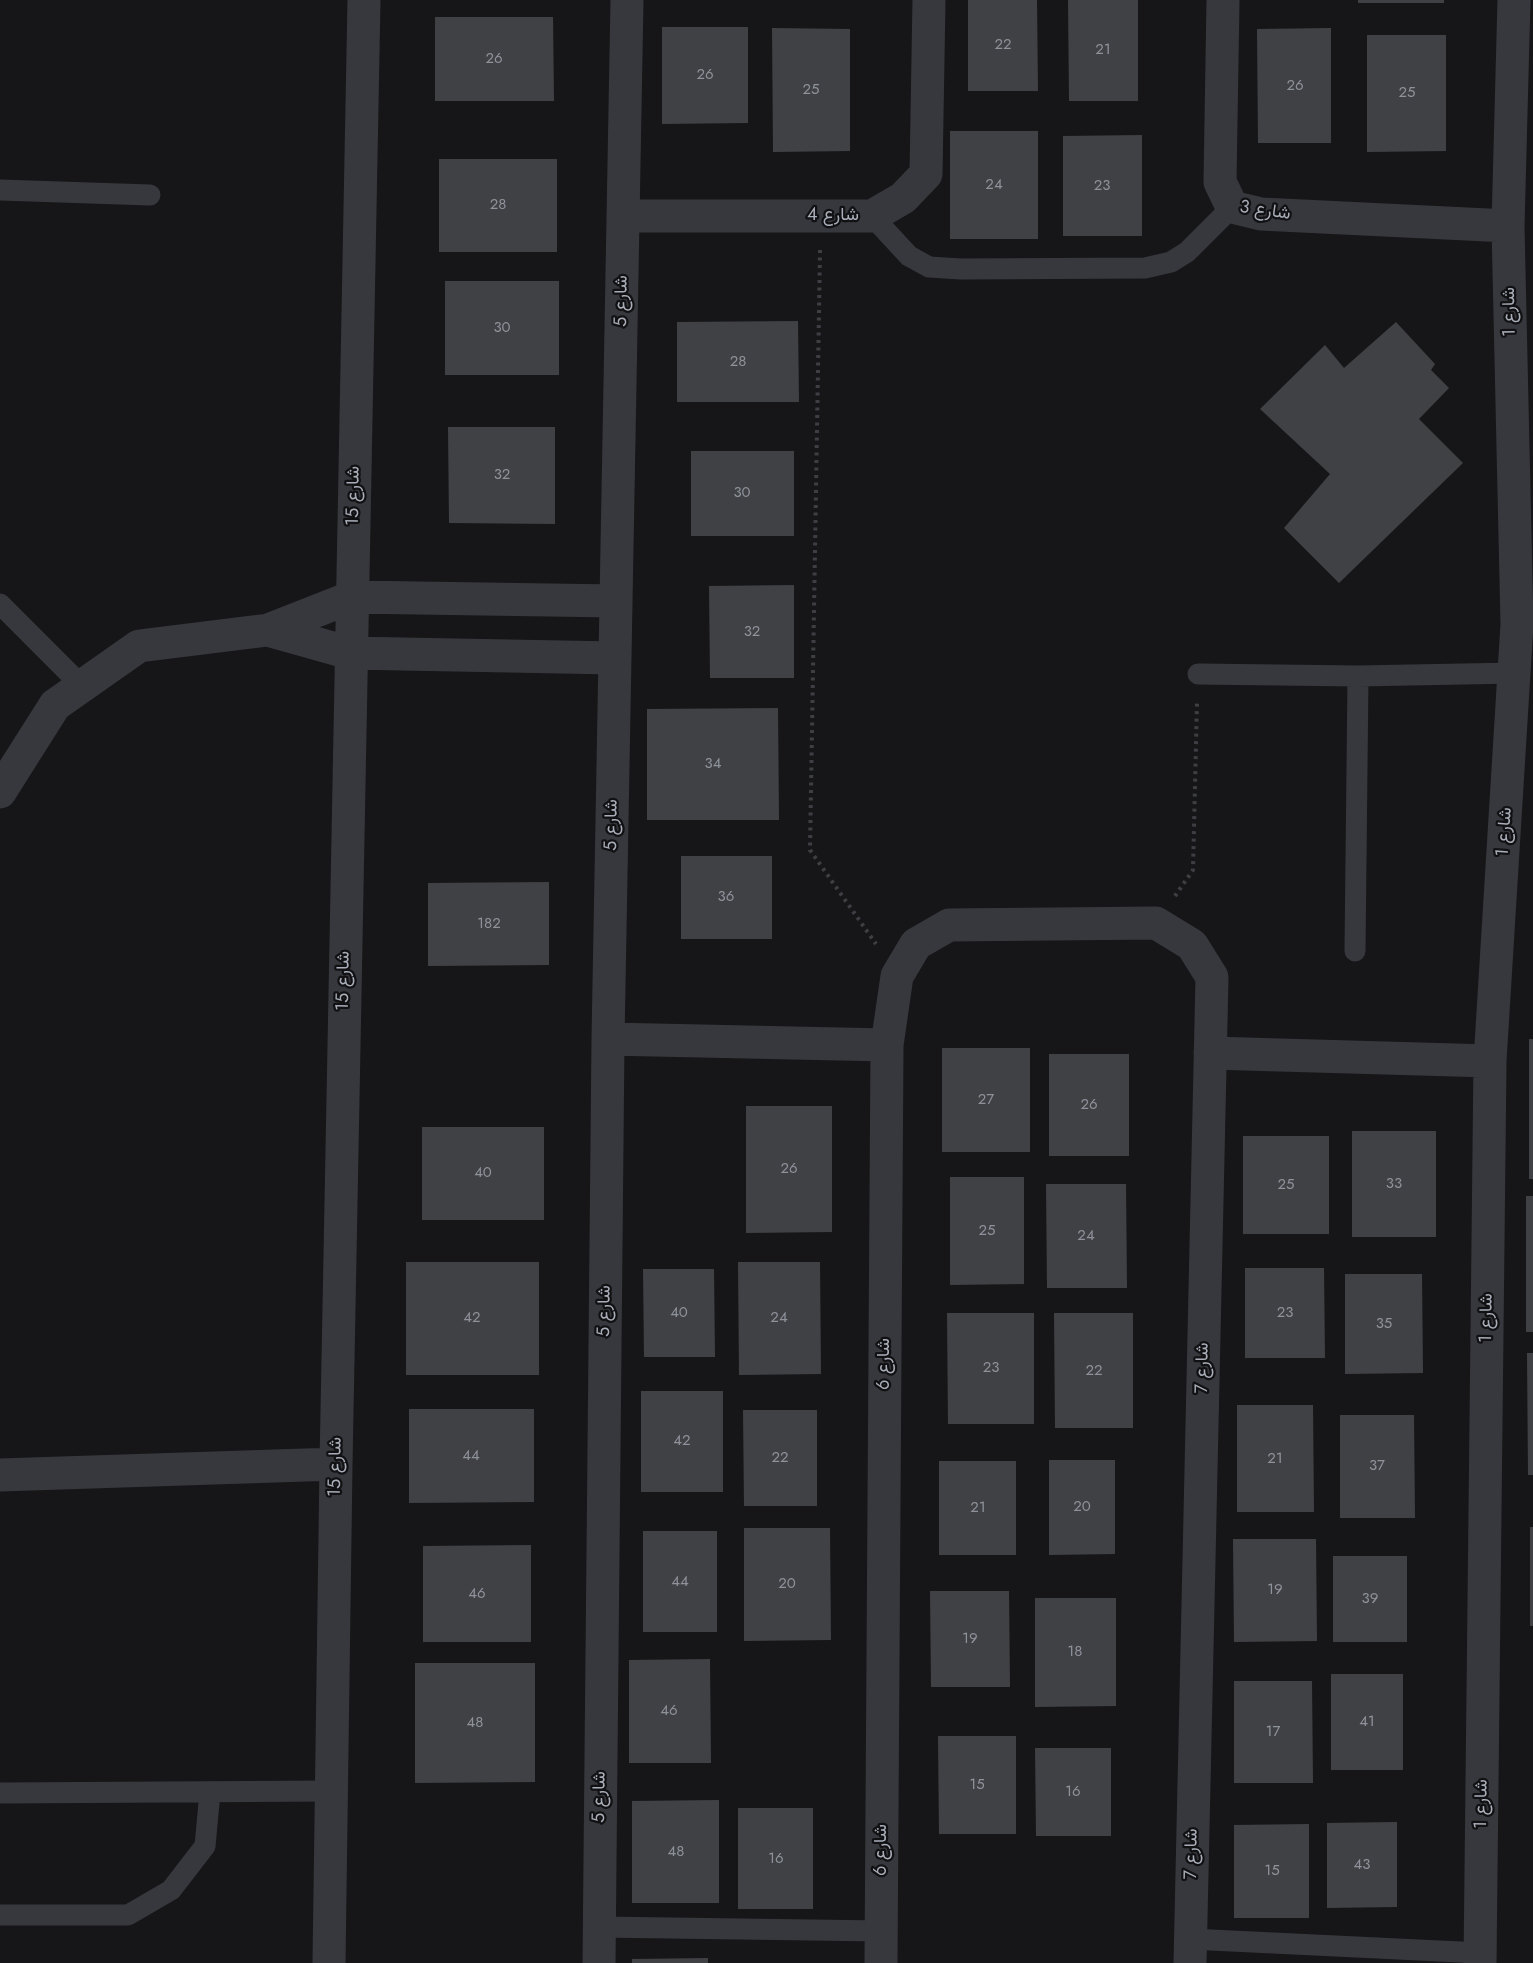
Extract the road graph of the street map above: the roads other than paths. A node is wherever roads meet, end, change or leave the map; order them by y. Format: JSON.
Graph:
{"nodes":[{"id":1,"x":364,"y":0,"type":"edge"},
{"id":2,"x":627,"y":0,"type":"edge"},
{"id":3,"x":929,"y":0,"type":"edge"},
{"id":4,"x":1223,"y":0,"type":"edge"},
{"id":5,"x":1514,"y":0,"type":"edge"},
{"id":6,"x":0,"y":190,"type":"edge"},
{"id":7,"x":150,"y":195,"type":"dead end"},
{"id":8,"x":1232,"y":207,"type":"junction"},
{"id":9,"x":623,"y":216,"type":"junction"},
{"id":10,"x":872,"y":216,"type":"junction"},
{"id":11,"x":1508,"y":226,"type":"junction"},
{"id":12,"x":352,"y":597,"type":"junction"},
{"id":13,"x":616,"y":602,"type":"junction"},
{"id":14,"x":0,"y":604,"type":"edge"},
{"id":15,"x":1525,"y":624,"type":"edge"},
{"id":16,"x":268,"y":630,"type":"junction"},
{"id":17,"x":350,"y":653,"type":"junction"},
{"id":18,"x":615,"y":658,"type":"junction"},
{"id":19,"x":1198,"y":674,"type":"road end"},
{"id":20,"x":1525,"y":674,"type":"edge"},
{"id":21,"x":1358,"y":676,"type":"junction"},
{"id":22,"x":82,"y":686,"type":"junction"},
{"id":23,"x":1,"y":788,"type":"edge"},
{"id":24,"x":1156,"y":923,"type":"joint"},
{"id":25,"x":1355,"y":951,"type":"dead end"},
{"id":26,"x":608,"y":1039,"type":"junction"},
{"id":27,"x":887,"y":1045,"type":"junction"},
{"id":28,"x":1210,"y":1053,"type":"junction"},
{"id":29,"x":1490,"y":1061,"type":"junction"},
{"id":30,"x":336,"y":1464,"type":"junction"},
{"id":31,"x":0,"y":1474,"type":"edge"},
{"id":32,"x":210,"y":1791,"type":"junction"},
{"id":33,"x":331,"y":1791,"type":"junction"},
{"id":34,"x":0,"y":1793,"type":"edge"},
{"id":35,"x":0,"y":1915,"type":"edge"},
{"id":36,"x":599,"y":1928,"type":"junction"},
{"id":37,"x":882,"y":1947,"type":"edge"},
{"id":38,"x":1190,"y":1951,"type":"edge"},
{"id":39,"x":1481,"y":1958,"type":"edge"},
{"id":40,"x":330,"y":1963,"type":"edge"},
{"id":41,"x":599,"y":1963,"type":"edge"}],
"edges":[{"from":1,"to":12,"type":"street","name":"شارع 15"},
{"from":2,"to":9,"type":"street","name":"شارع 5"},
{"from":3,"to":10,"type":"street","name":"شارع 4"},
{"from":4,"to":8,"type":"street","name":"شارع 3"},
{"from":5,"to":11,"type":"street","name":"شارع 1"},
{"from":6,"to":7,"type":"lane"},
{"from":8,"to":10,"type":"lane"},
{"from":8,"to":11,"type":"street","name":"شارع 3"},
{"from":9,"to":10,"type":"street","name":"شارع 4"},
{"from":9,"to":13,"type":"street","name":"شارع 5"},
{"from":11,"to":15,"type":"street","name":"شارع 1"},
{"from":12,"to":13,"type":"street"},
{"from":12,"to":16,"type":"street"},
{"from":12,"to":17,"type":"street","name":"شارع 15"},
{"from":13,"to":18,"type":"street","name":"شارع 5"},
{"from":14,"to":22,"type":"lane"},
{"from":15,"to":20,"type":"street","name":"شارع 1"},
{"from":16,"to":17,"type":"street"},
{"from":16,"to":22,"type":"street"},
{"from":17,"to":18,"type":"street"},
{"from":17,"to":30,"type":"street","name":"شارع 15"},
{"from":18,"to":26,"type":"street","name":"شارع 5"},
{"from":19,"to":21,"type":"lane"},
{"from":20,"to":21,"type":"lane"},
{"from":20,"to":29,"type":"street","name":"شارع 1"},
{"from":21,"to":25,"type":"lane"},
{"from":22,"to":23,"type":"street"},
{"from":24,"to":27,"type":"street","name":"شارع 6"},
{"from":24,"to":28,"type":"street","name":"شارع 7"},
{"from":26,"to":27,"type":"street"},
{"from":26,"to":36,"type":"street","name":"شارع 5"},
{"from":27,"to":37,"type":"street","name":"شارع 6"},
{"from":28,"to":29,"type":"street"},
{"from":28,"to":38,"type":"street","name":"شارع 7"},
{"from":29,"to":39,"type":"street","name":"شارع 1"},
{"from":30,"to":31,"type":"street"},
{"from":30,"to":33,"type":"street","name":"شارع 15"},
{"from":32,"to":33,"type":"lane"},
{"from":32,"to":34,"type":"lane"},
{"from":32,"to":35,"type":"lane"},
{"from":33,"to":40,"type":"street","name":"شارع 15"},
{"from":36,"to":37,"type":"lane"},
{"from":36,"to":41,"type":"street","name":"شارع 5"},
{"from":38,"to":39,"type":"lane"}]}
